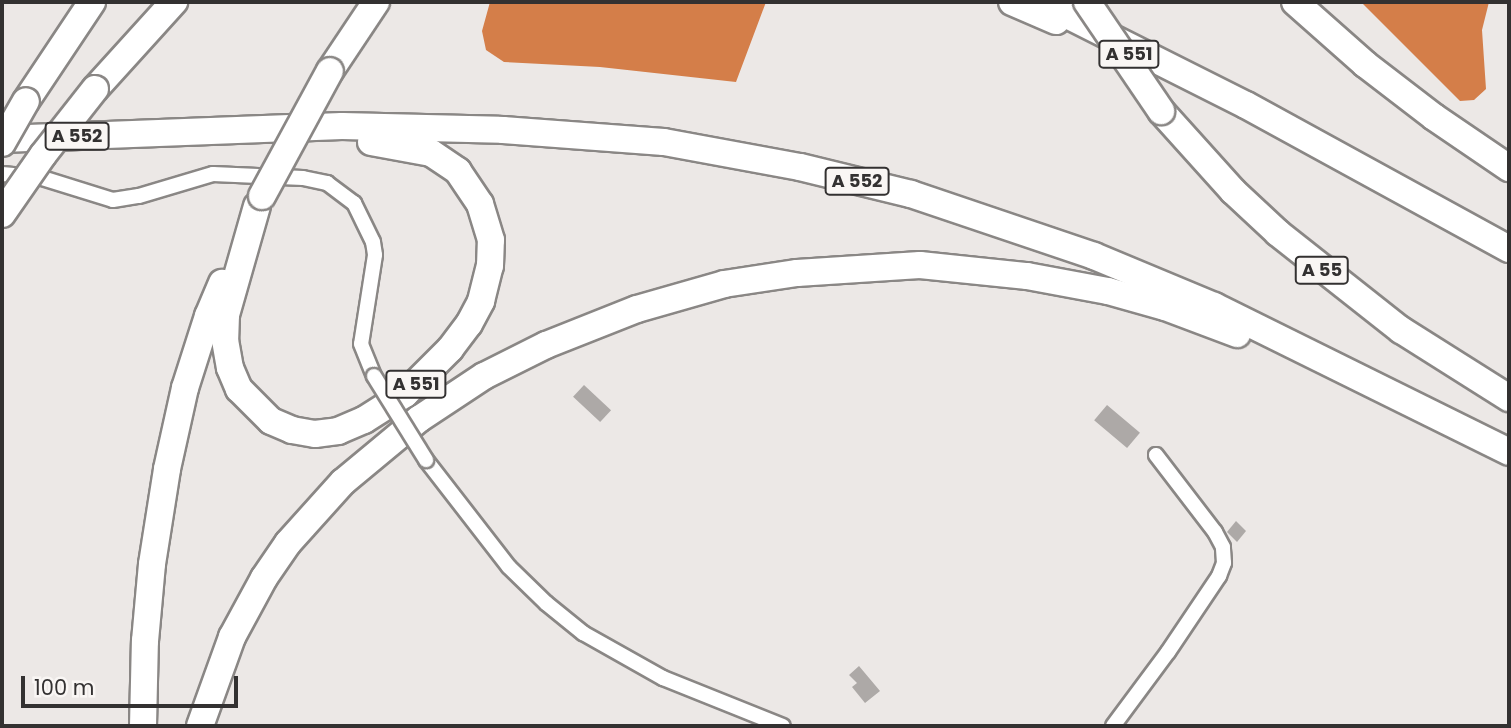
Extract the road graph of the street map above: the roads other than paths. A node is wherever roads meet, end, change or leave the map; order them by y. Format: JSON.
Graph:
{"nodes":[{"id":1,"x":92,"y":2,"type":"edge"},
{"id":2,"x":174,"y":2,"type":"edge"},
{"id":3,"x":376,"y":2,"type":"edge"},
{"id":4,"x":1012,"y":2,"type":"edge"},
{"id":5,"x":1041,"y":2,"type":"edge"},
{"id":6,"x":1087,"y":2,"type":"edge"},
{"id":7,"x":1295,"y":2,"type":"edge"},
{"id":8,"x":1246,"y":105,"type":"junction"},
{"id":9,"x":153,"y":135,"type":"junction"},
{"id":10,"x":2,"y":141,"type":"edge"},
{"id":11,"x":1509,"y":168,"type":"edge"},
{"id":12,"x":2,"y":174,"type":"edge"},
{"id":13,"x":259,"y":202,"type":"junction"},
{"id":14,"x":2,"y":215,"type":"edge"},
{"id":15,"x":1509,"y":249,"type":"edge"},
{"id":16,"x":1509,"y":398,"type":"edge"},
{"id":17,"x":1509,"y":452,"type":"edge"},
{"id":18,"x":1156,"y":455,"type":"dead end"},
{"id":19,"x":144,"y":726,"type":"edge"},
{"id":20,"x":200,"y":726,"type":"edge"},
{"id":21,"x":783,"y":726,"type":"edge"},
{"id":22,"x":1113,"y":726,"type":"edge"}],
"edges":[{"from":1,"to":10,"type":"highway","bridge":true},
{"from":2,"to":14,"type":"highway","bridge":true},
{"from":3,"to":13,"type":"highway","number":"A 551","bridge":true},
{"from":4,"to":8,"type":"highway","number":"A 551"},
{"from":5,"to":8,"type":"highway"},
{"from":6,"to":16,"type":"highway","number":"A 55","bridge":true},
{"from":7,"to":11,"type":"highway"},
{"from":8,"to":15,"type":"highway"},
{"from":9,"to":10,"type":"highway","number":"A 552"},
{"from":9,"to":13,"type":"highway","number":"A 551"},
{"from":9,"to":17,"type":"highway","number":"A 552"},
{"from":12,"to":21,"type":"street","bridge":true},
{"from":13,"to":19,"type":"highway","number":"A 551"},
{"from":17,"to":20,"type":"highway","number":"A 552"},
{"from":18,"to":22,"type":"street"}]}
